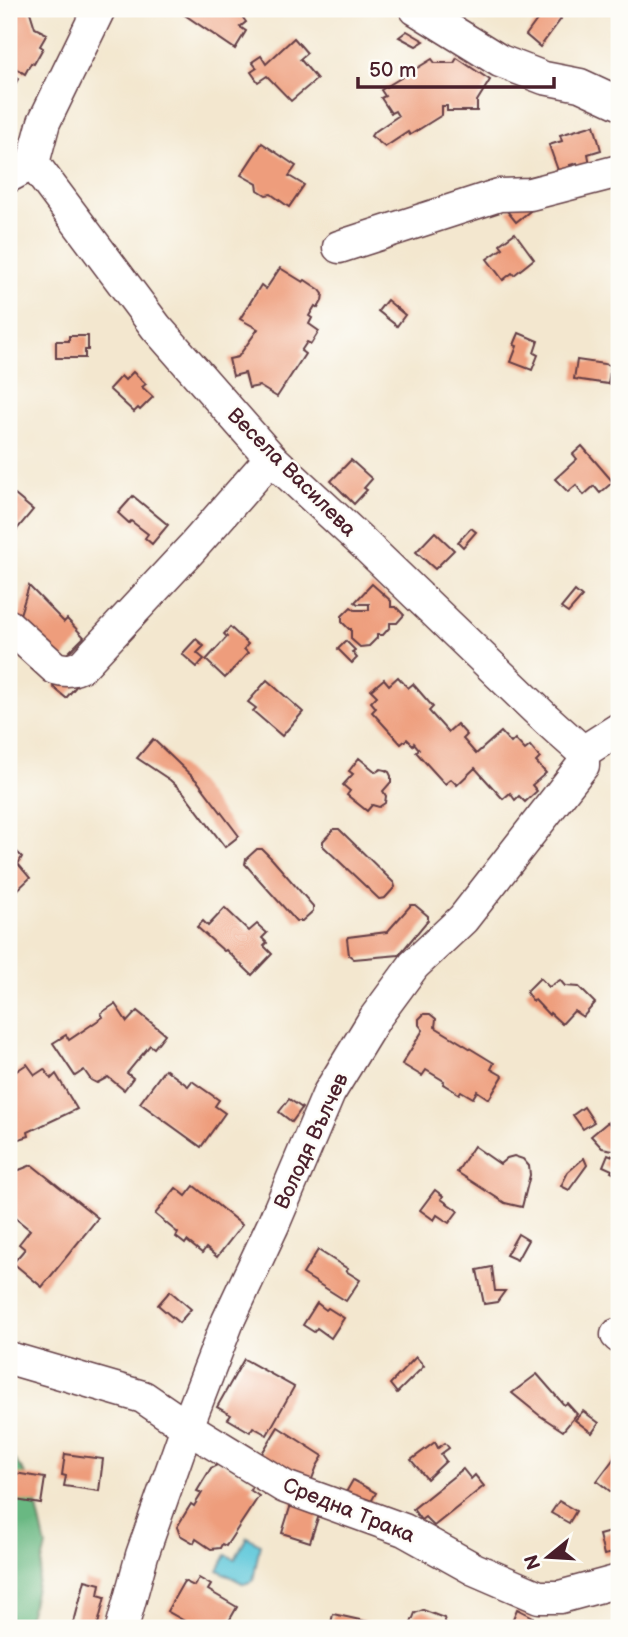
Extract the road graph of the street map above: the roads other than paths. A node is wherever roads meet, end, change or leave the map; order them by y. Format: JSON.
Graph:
{"nodes":[{"id":1,"x":99,"y":9,"type":"edge"},
{"id":2,"x":416,"y":9,"type":"edge"},
{"id":3,"x":619,"y":103,"type":"edge"},
{"id":4,"x":21,"y":170,"type":"edge"},
{"id":5,"x":619,"y":171,"type":"edge"},
{"id":6,"x":339,"y":247,"type":"dead end"},
{"id":7,"x":271,"y":458,"type":"junction"},
{"id":8,"x":9,"y":626,"type":"edge"},
{"id":9,"x":619,"y":729,"type":"edge"},
{"id":10,"x":583,"y":752,"type":"junction"},
{"id":11,"x":9,"y":1357,"type":"edge"},
{"id":12,"x":187,"y":1427,"type":"junction"},
{"id":13,"x":619,"y":1581,"type":"edge"},
{"id":14,"x":122,"y":1628,"type":"edge"}],
"edges":[{"from":1,"to":4,"type":"street"},
{"from":2,"to":3,"type":"street"},
{"from":4,"to":7,"type":"street","name":"Весела Василева"},
{"from":5,"to":6,"type":"street"},
{"from":7,"to":8,"type":"street"},
{"from":7,"to":10,"type":"street","name":"Весела Василева"},
{"from":9,"to":10,"type":"street"},
{"from":10,"to":12,"type":"street","name":"Володя Вълчев"},
{"from":11,"to":12,"type":"street","name":"Средна Трака"},
{"from":12,"to":13,"type":"street","name":"Средна Трака"},
{"from":12,"to":14,"type":"street","name":"Володя Вълчев"}]}
